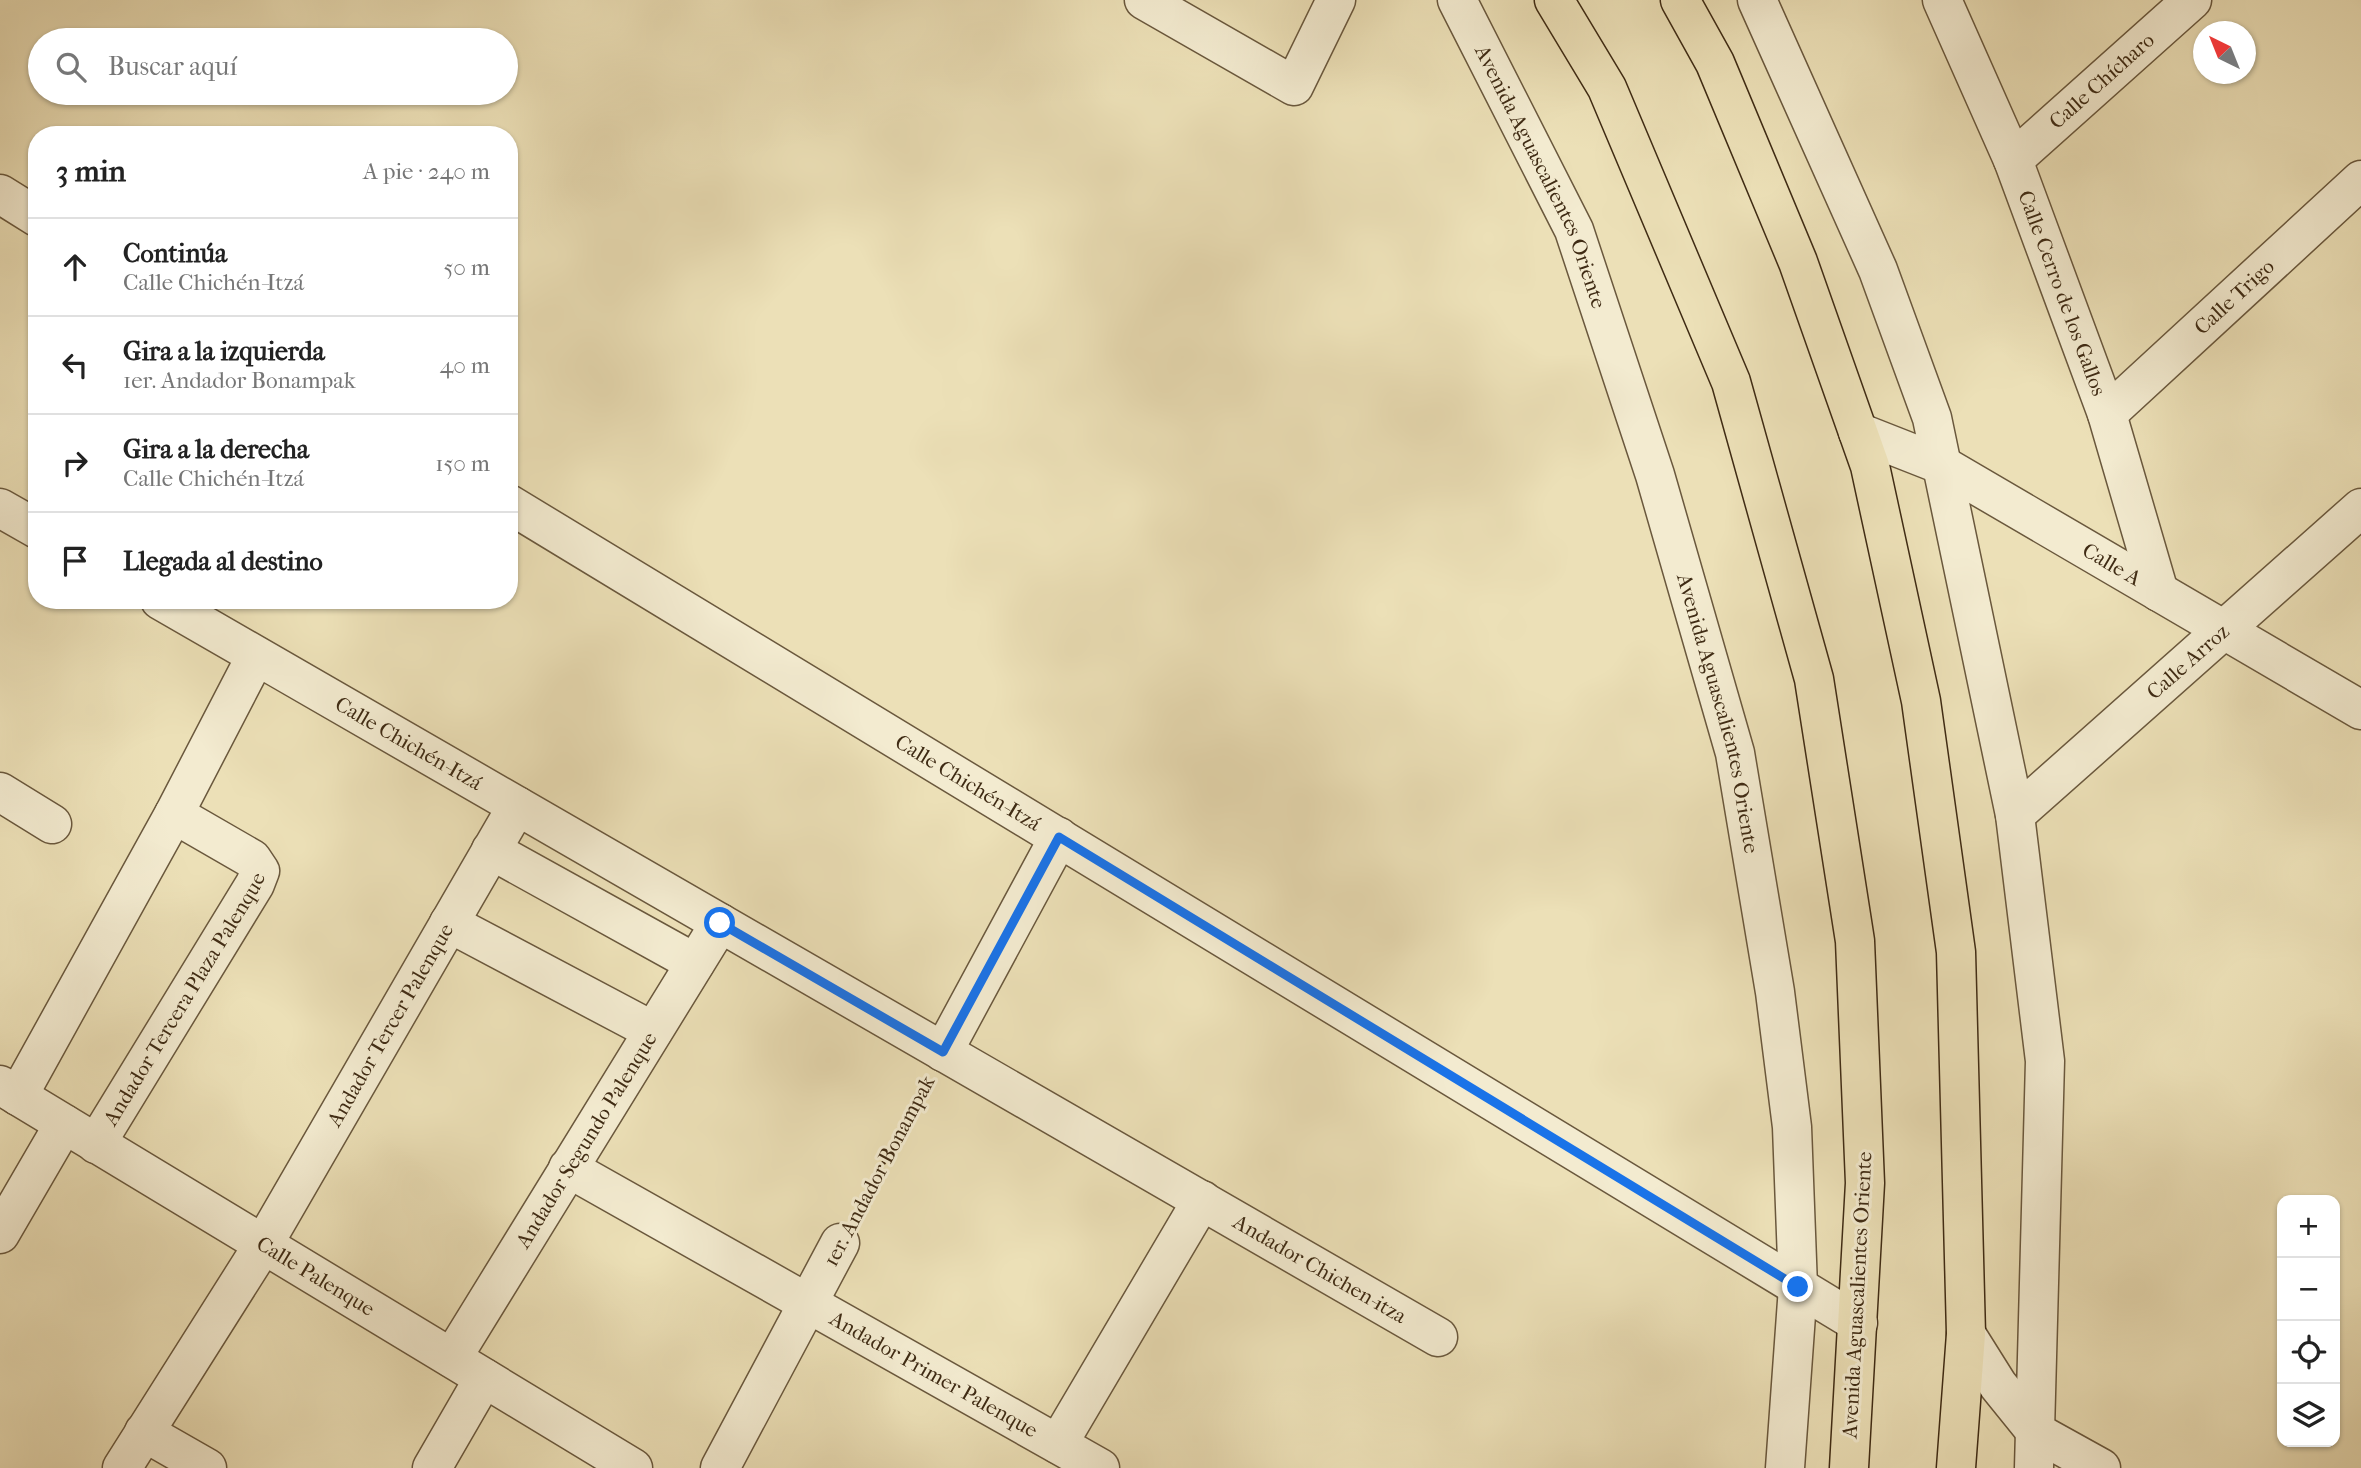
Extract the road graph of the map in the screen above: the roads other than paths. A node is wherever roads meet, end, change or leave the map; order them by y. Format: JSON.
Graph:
{"nodes":[{"id":1,"x":1336,"y":0,"type":"edge"},
{"id":2,"x":1457,"y":0,"type":"edge"},
{"id":3,"x":1554,"y":0,"type":"edge"},
{"id":4,"x":1681,"y":0,"type":"edge"},
{"id":5,"x":1756,"y":0,"type":"edge"},
{"id":6,"x":1942,"y":0,"type":"edge"},
{"id":7,"x":2192,"y":0,"type":"edge"},
{"id":8,"x":1150,"y":2,"type":"edge"},
{"id":9,"x":2012,"y":160,"type":"junction"},
{"id":10,"x":2361,"y":180,"type":"edge"},
{"id":11,"x":0,"y":194,"type":"edge"},
{"id":12,"x":28,"y":211,"type":"edge"},
{"id":13,"x":2107,"y":414,"type":"junction"},
{"id":14,"x":1858,"y":432,"type":"junction"},
{"id":15,"x":1942,"y":465,"type":"junction"},
{"id":16,"x":0,"y":508,"type":"edge"},
{"id":17,"x":2361,"y":508,"type":"edge"},
{"id":18,"x":518,"y":509,"type":"edge"},
{"id":19,"x":28,"y":524,"type":"edge"},
{"id":20,"x":2159,"y":592,"type":"junction"},
{"id":21,"x":212,"y":613,"type":"edge"},
{"id":22,"x":2223,"y":630,"type":"junction"},
{"id":23,"x":256,"y":656,"type":"junction"},
{"id":24,"x":2361,"y":710,"type":"edge"},
{"id":25,"x":0,"y":792,"type":"edge"},
{"id":26,"x":517,"y":806,"type":"junction"},
{"id":27,"x":174,"y":814,"type":"junction"},
{"id":28,"x":2015,"y":815,"type":"junction"},
{"id":29,"x":52,"y":824,"type":"dead end"},
{"id":30,"x":1059,"y":837,"type":"junction"},
{"id":31,"x":491,"y":850,"type":"junction"},
{"id":32,"x":449,"y":923,"type":"junction"},
{"id":33,"x":720,"y":923,"type":"junction"},
{"id":34,"x":695,"y":963,"type":"junction"},
{"id":35,"x":653,"y":1031,"type":"junction"},
{"id":36,"x":943,"y":1052,"type":"junction"},
{"id":37,"x":9,"y":1090,"type":"edge"},
{"id":38,"x":64,"y":1124,"type":"junction"},
{"id":39,"x":96,"y":1144,"type":"junction"},
{"id":40,"x":568,"y":1168,"type":"junction"},
{"id":41,"x":1202,"y":1200,"type":"junction"},
{"id":42,"x":0,"y":1234,"type":"edge"},
{"id":43,"x":840,"y":1243,"type":"road end"},
{"id":44,"x":264,"y":1245,"type":"junction"},
{"id":45,"x":1798,"y":1287,"type":"junction"},
{"id":46,"x":808,"y":1303,"type":"junction"},
{"id":47,"x":1858,"y":1323,"type":"junction"},
{"id":48,"x":1966,"y":1334,"type":"junction"},
{"id":49,"x":1438,"y":1337,"type":"dead end"},
{"id":50,"x":452,"y":1359,"type":"junction"},
{"id":51,"x":484,"y":1378,"type":"junction"},
{"id":52,"x":144,"y":1432,"type":"junction"},
{"id":53,"x":1058,"y":1444,"type":"junction"},
{"id":54,"x":2035,"y":1450,"type":"edge"},
{"id":55,"x":122,"y":1468,"type":"edge"},
{"id":56,"x":207,"y":1468,"type":"edge"},
{"id":57,"x":432,"y":1468,"type":"edge"},
{"id":58,"x":633,"y":1468,"type":"edge"},
{"id":59,"x":720,"y":1468,"type":"edge"},
{"id":60,"x":1100,"y":1468,"type":"edge"},
{"id":61,"x":1785,"y":1468,"type":"edge"},
{"id":62,"x":1849,"y":1468,"type":"edge"},
{"id":63,"x":1956,"y":1468,"type":"edge"},
{"id":64,"x":2101,"y":1468,"type":"edge"}],
"edges":[{"from":1,"to":8,"type":"street"},
{"from":2,"to":45,"type":"street","name":"Avenida Aguascalientes Oriente"},
{"from":3,"to":47,"type":"main road","name":"Avenida Aguascalientes Oriente"},
{"from":4,"to":14,"type":"main road"},
{"from":5,"to":15,"type":"street"},
{"from":6,"to":9,"type":"street","name":"Calle Cerro de los Gallos"},
{"from":7,"to":9,"type":"street","name":"Calle Chícharo"},
{"from":9,"to":13,"type":"street","name":"Calle Cerro de los Gallos"},
{"from":10,"to":13,"type":"street","name":"Calle Trigo"},
{"from":11,"to":12,"type":"street"},
{"from":13,"to":20,"type":"street","name":"Calle Cerro de los Gallos"},
{"from":14,"to":15,"type":"street","name":"Calle A"},
{"from":14,"to":48,"type":"main road"},
{"from":15,"to":20,"type":"street","name":"Calle A"},
{"from":15,"to":28,"type":"street"},
{"from":16,"to":19,"type":"street"},
{"from":17,"to":22,"type":"street","name":"Calle Arroz"},
{"from":18,"to":30,"type":"street","name":"Calle Chichén-Itzá"},
{"from":20,"to":22,"type":"street","name":"Calle A"},
{"from":21,"to":23,"type":"street","name":"Calle Chichén-Itzá"},
{"from":22,"to":24,"type":"street","name":"Calle A"},
{"from":22,"to":28,"type":"street","name":"Calle Arroz"},
{"from":23,"to":26,"type":"street","name":"Calle Chichén-Itzá"},
{"from":23,"to":27,"type":"street"},
{"from":25,"to":29,"type":"street"},
{"from":26,"to":31,"type":"street","name":"Andador Tercer Palenque"},
{"from":26,"to":33,"type":"street","name":"Calle Chichén-Itzá"},
{"from":27,"to":37,"type":"street"},
{"from":27,"to":39,"type":"street","name":"Andador Tercera Plaza Palenque"},
{"from":28,"to":54,"type":"street"},
{"from":30,"to":36,"type":"street","name":"1er. Andador Bonampak"},
{"from":30,"to":45,"type":"street","name":"Calle Chichén-Itzá"},
{"from":31,"to":32,"type":"street","name":"Andador Tercer Palenque"},
{"from":31,"to":34,"type":"street"},
{"from":32,"to":35,"type":"street"},
{"from":32,"to":44,"type":"street","name":"Andador Tercer Palenque"},
{"from":33,"to":34,"type":"street","name":"Andador Segundo Palenque"},
{"from":33,"to":36,"type":"street","name":"Calle Chichén-Itzá"},
{"from":34,"to":35,"type":"street","name":"Andador Segundo Palenque"},
{"from":35,"to":40,"type":"street","name":"Andador Segundo Palenque"},
{"from":36,"to":41,"type":"street","name":"Calle Chichén-Itzá"},
{"from":37,"to":38,"type":"street","name":"Calle Palenque"},
{"from":38,"to":39,"type":"street","name":"Calle Palenque"},
{"from":38,"to":42,"type":"street"},
{"from":39,"to":44,"type":"street","name":"Calle Palenque"},
{"from":40,"to":46,"type":"street","name":"Andador Primer Palenque"},
{"from":40,"to":50,"type":"street","name":"Andador Segundo Palenque"},
{"from":41,"to":49,"type":"street","name":"Andador Chichen-itza"},
{"from":41,"to":53,"type":"street","name":"Andador Primer Palenque"},
{"from":43,"to":46,"type":"street","name":"1er. Andador Bonampak"},
{"from":44,"to":50,"type":"street","name":"Calle Palenque"},
{"from":44,"to":52,"type":"street","name":"Andador Tercer Palenque"},
{"from":45,"to":47,"type":"street","name":"Calle Chichén-Itzá"},
{"from":45,"to":61,"type":"street","name":"Avenida Aguascalientes Oriente"},
{"from":46,"to":53,"type":"street","name":"Andador Primer Palenque"},
{"from":46,"to":59,"type":"street","name":"1er. Andador Bonampak"},
{"from":47,"to":62,"type":"main road","name":"Avenida Aguascalientes Oriente"},
{"from":48,"to":54,"type":"street"},
{"from":48,"to":63,"type":"main road"},
{"from":50,"to":51,"type":"street","name":"Calle Palenque"},
{"from":51,"to":57,"type":"street"},
{"from":51,"to":58,"type":"street","name":"Calle Palenque"},
{"from":52,"to":55,"type":"street","name":"Andador Tercer Palenque"},
{"from":52,"to":56,"type":"street"},
{"from":53,"to":60,"type":"street","name":"Andador Primer Palenque"},
{"from":54,"to":64,"type":"street"}]}
